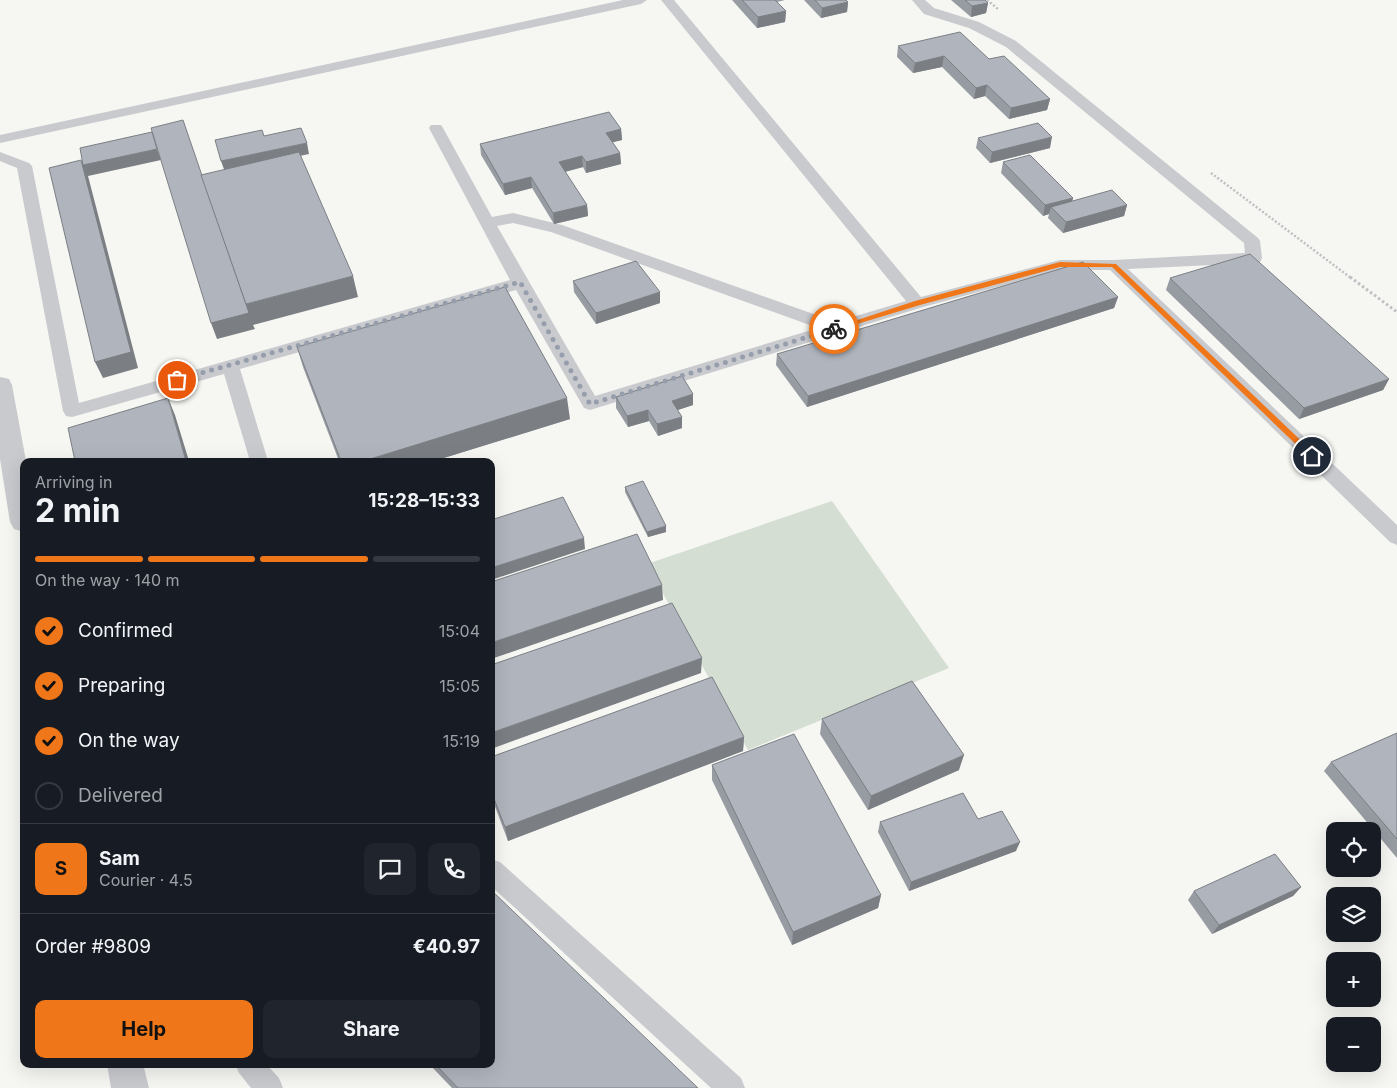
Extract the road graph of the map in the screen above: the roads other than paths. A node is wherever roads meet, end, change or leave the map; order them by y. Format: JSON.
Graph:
{"nodes":[{"id":1,"x":641,"y":0,"type":"edge"},
{"id":2,"x":667,"y":0,"type":"edge"},
{"id":3,"x":918,"y":0,"type":"edge"},
{"id":4,"x":436,"y":128,"type":"dead end"},
{"id":5,"x":0,"y":139,"type":"edge"},
{"id":6,"x":0,"y":156,"type":"edge"},
{"id":7,"x":487,"y":223,"type":"junction"},
{"id":8,"x":1114,"y":265,"type":"junction"},
{"id":9,"x":520,"y":282,"type":"junction"},
{"id":10,"x":917,"y":303,"type":"junction"},
{"id":11,"x":836,"y":328,"type":"junction"},
{"id":12,"x":230,"y":365,"type":"junction"},
{"id":13,"x":0,"y":385,"type":"edge"},
{"id":14,"x":258,"y":458,"type":"edge"},
{"id":15,"x":20,"y":499,"type":"edge"},
{"id":16,"x":1397,"y":537,"type":"edge"},
{"id":17,"x":495,"y":874,"type":"edge"},
{"id":18,"x":126,"y":1068,"type":"edge"},
{"id":19,"x":252,"y":1068,"type":"edge"},
{"id":20,"x":130,"y":1088,"type":"edge"},
{"id":21,"x":269,"y":1088,"type":"edge"},
{"id":22,"x":730,"y":1088,"type":"edge"}],
"edges":[{"from":1,"to":5,"type":"lane"},
{"from":2,"to":10,"type":"lane"},
{"from":3,"to":8,"type":"lane"},
{"from":4,"to":7,"type":"lane"},
{"from":6,"to":12,"type":"lane"},
{"from":7,"to":9,"type":"lane"},
{"from":7,"to":11,"type":"lane"},
{"from":8,"to":10,"type":"lane"},
{"from":8,"to":16,"type":"lane"},
{"from":9,"to":11,"type":"lane"},
{"from":9,"to":12,"type":"lane"},
{"from":10,"to":11,"type":"lane"},
{"from":12,"to":14,"type":"lane"},
{"from":13,"to":15,"type":"street"},
{"from":17,"to":22,"type":"lane"},
{"from":18,"to":20,"type":"street"},
{"from":19,"to":21,"type":"lane"}]}
